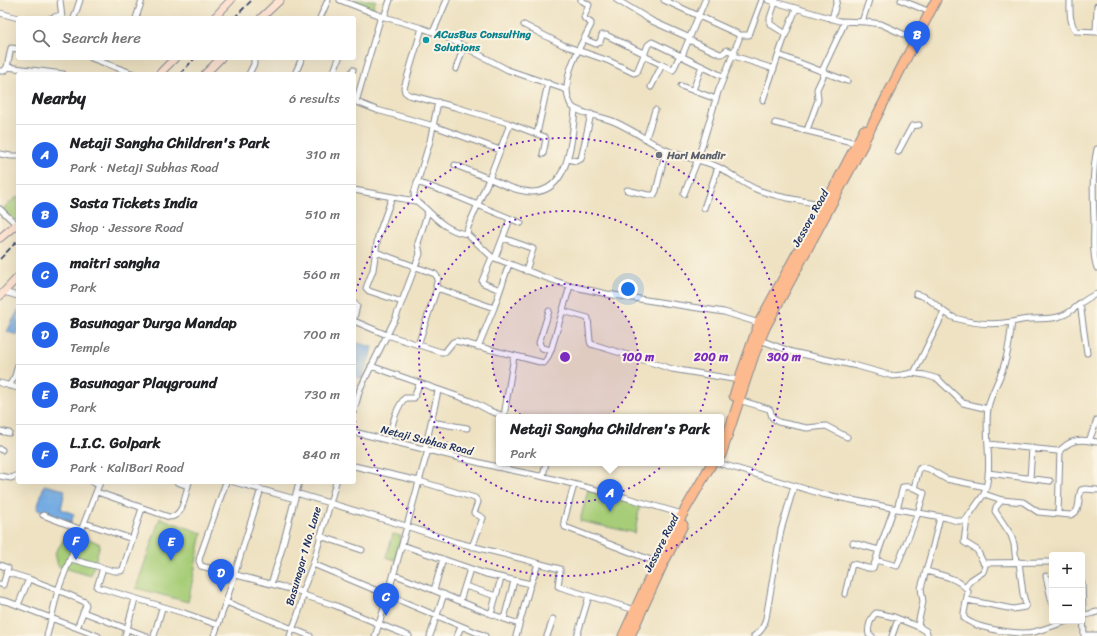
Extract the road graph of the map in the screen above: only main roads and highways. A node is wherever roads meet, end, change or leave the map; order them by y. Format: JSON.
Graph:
{"nodes":[{"id":1,"x":930,"y":0,"type":"edge"},
{"id":2,"x":936,"y":0,"type":"edge"},
{"id":3,"x":927,"y":11,"type":"junction"},
{"id":4,"x":913,"y":39,"type":"junction"},
{"id":5,"x":828,"y":206,"type":"junction"},
{"id":6,"x":724,"y":428,"type":"edge"},
{"id":7,"x":724,"y":446,"type":"edge"},
{"id":8,"x":710,"y":466,"type":"edge"},
{"id":9,"x":716,"y":466,"type":"edge"},
{"id":10,"x":623,"y":636,"type":"edge"},
{"id":11,"x":630,"y":636,"type":"edge"}],
"edges":[{"from":1,"to":3,"type":"highway"},
{"from":2,"to":3,"type":"highway","name":"Jessore Road"},
{"from":3,"to":4,"type":"highway","name":"Jessore Road"},
{"from":4,"to":5,"type":"highway","name":"Jessore Road"},
{"from":4,"to":5,"type":"highway"},
{"from":5,"to":6,"type":"highway"},
{"from":5,"to":7,"type":"highway","name":"Jessore Road"},
{"from":8,"to":10,"type":"highway"},
{"from":9,"to":11,"type":"highway","name":"Jessore Road"}]}
